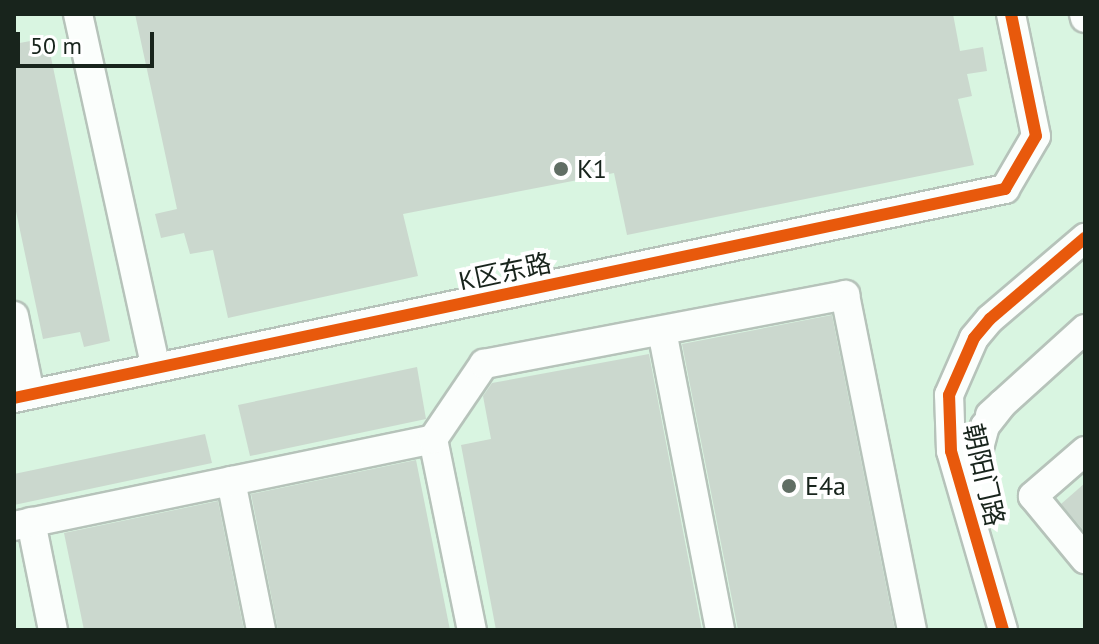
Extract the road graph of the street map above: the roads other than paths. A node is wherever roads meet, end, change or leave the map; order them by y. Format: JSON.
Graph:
{"nodes":[{"id":1,"x":78,"y":14,"type":"edge"},
{"id":2,"x":1011,"y":14,"type":"edge"},
{"id":3,"x":1085,"y":238,"type":"edge"},
{"id":4,"x":14,"y":316,"type":"edge"},
{"id":5,"x":1085,"y":329,"type":"edge"},
{"id":6,"x":662,"y":331,"type":"junction"},
{"id":7,"x":156,"y":368,"type":"junction"},
{"id":8,"x":22,"y":396,"type":"edge"},
{"id":9,"x":1002,"y":404,"type":"junction"},
{"id":10,"x":433,"y":439,"type":"junction"},
{"id":11,"x":951,"y":451,"type":"junction"},
{"id":12,"x":1085,"y":451,"type":"edge"},
{"id":13,"x":231,"y":481,"type":"junction"},
{"id":14,"x":23,"y":524,"type":"edge"},
{"id":15,"x":1085,"y":559,"type":"edge"},
{"id":16,"x":53,"y":630,"type":"edge"},
{"id":17,"x":261,"y":630,"type":"edge"},
{"id":18,"x":472,"y":630,"type":"edge"},
{"id":19,"x":720,"y":630,"type":"edge"},
{"id":20,"x":912,"y":630,"type":"edge"},
{"id":21,"x":1003,"y":630,"type":"edge"},
{"id":22,"x":1023,"y":630,"type":"edge"}],
"edges":[{"from":1,"to":7,"type":"street"},
{"from":2,"to":7,"type":"street","name":"K区东路"},
{"from":3,"to":11,"type":"street","name":"朝阳门路"},
{"from":4,"to":8,"type":"street"},
{"from":5,"to":9,"type":"street"},
{"from":6,"to":10,"type":"street"},
{"from":6,"to":19,"type":"street"},
{"from":6,"to":20,"type":"street"},
{"from":7,"to":8,"type":"street","name":"K区东路"},
{"from":9,"to":11,"type":"street"},
{"from":9,"to":22,"type":"street","name":"朝阳门路"},
{"from":10,"to":13,"type":"street"},
{"from":10,"to":18,"type":"street"},
{"from":11,"to":21,"type":"street","name":"朝阳门路"},
{"from":12,"to":15,"type":"street"},
{"from":13,"to":14,"type":"street"},
{"from":13,"to":17,"type":"street"},
{"from":14,"to":16,"type":"street"}]}
